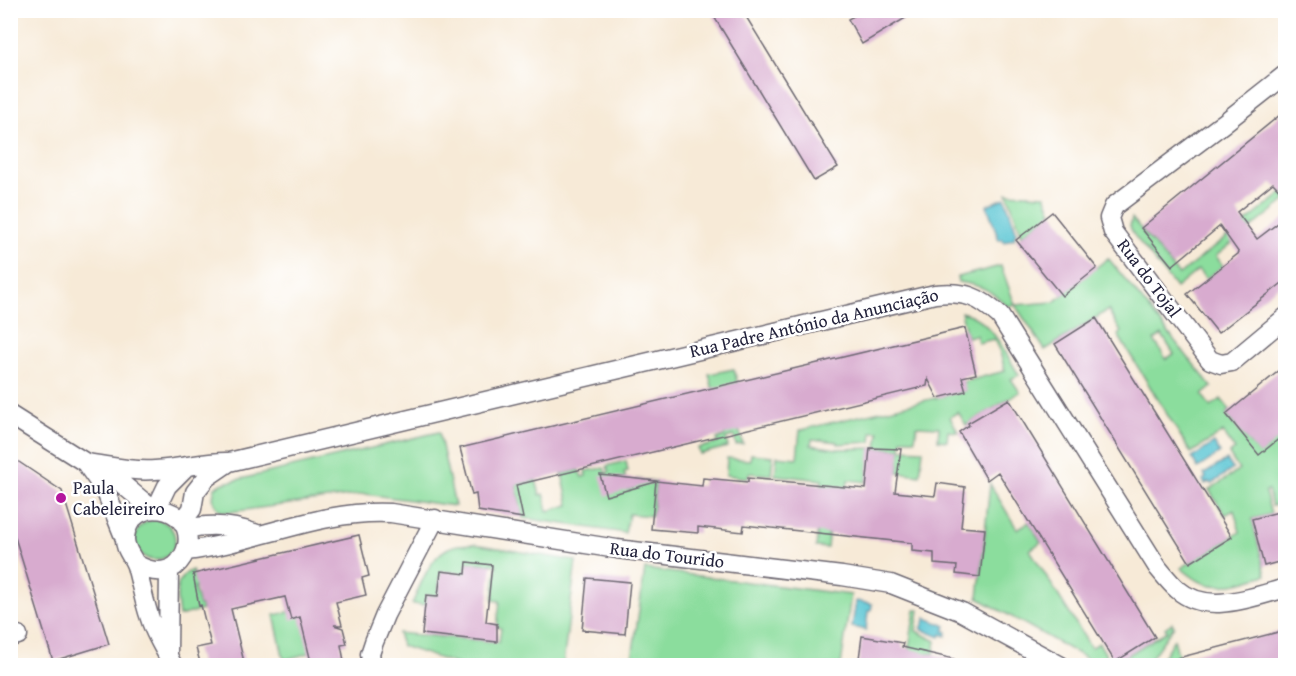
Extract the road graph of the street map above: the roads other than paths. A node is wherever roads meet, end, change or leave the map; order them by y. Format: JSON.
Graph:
{"nodes":[{"id":1,"x":1286,"y":74,"type":"edge"},
{"id":2,"x":1286,"y":317,"type":"edge"},
{"id":3,"x":10,"y":415,"type":"edge"},
{"id":4,"x":229,"y":462,"type":"junction"},
{"id":5,"x":86,"y":463,"type":"junction"},
{"id":6,"x":187,"y":465,"type":"junction"},
{"id":7,"x":154,"y":509,"type":"junction"},
{"id":8,"x":435,"y":519,"type":"junction"},
{"id":9,"x":184,"y":526,"type":"junction"},
{"id":10,"x":257,"y":534,"type":"junction"},
{"id":11,"x":125,"y":539,"type":"junction"},
{"id":12,"x":186,"y":551,"type":"junction"},
{"id":13,"x":136,"y":564,"type":"junction"},
{"id":14,"x":169,"y":568,"type":"junction"},
{"id":15,"x":1286,"y":588,"type":"edge"},
{"id":16,"x":171,"y":661,"type":"edge"},
{"id":17,"x":372,"y":666,"type":"edge"},
{"id":18,"x":1062,"y":666,"type":"edge"}],
"edges":[{"from":1,"to":2,"type":"street","name":"Rua do Tojal"},
{"from":3,"to":5,"type":"street"},
{"from":4,"to":6,"type":"street","name":"Rua Padre António da Anunciação"},
{"from":4,"to":9,"type":"street","name":"Rua Padre António da Anunciação"},
{"from":4,"to":15,"type":"street","name":"Rua Padre António da Anunciação"},
{"from":5,"to":6,"type":"street","name":"Rua Padre António da Anunciação"},
{"from":5,"to":7,"type":"street"},
{"from":5,"to":11,"type":"street"},
{"from":6,"to":7,"type":"street"},
{"from":7,"to":9,"type":"street"},
{"from":7,"to":11,"type":"street"},
{"from":8,"to":10,"type":"street","name":"Rua do Tourido"},
{"from":8,"to":17,"type":"street"},
{"from":8,"to":18,"type":"street","name":"Rua do Tourido"},
{"from":9,"to":10,"type":"street","name":"Rua do Tourido"},
{"from":9,"to":12,"type":"street"},
{"from":10,"to":12,"type":"street","name":"Rua do Tourido"},
{"from":11,"to":13,"type":"street"},
{"from":12,"to":14,"type":"street"},
{"from":13,"to":14,"type":"street"},
{"from":13,"to":16,"type":"street"},
{"from":14,"to":16,"type":"street"}]}
